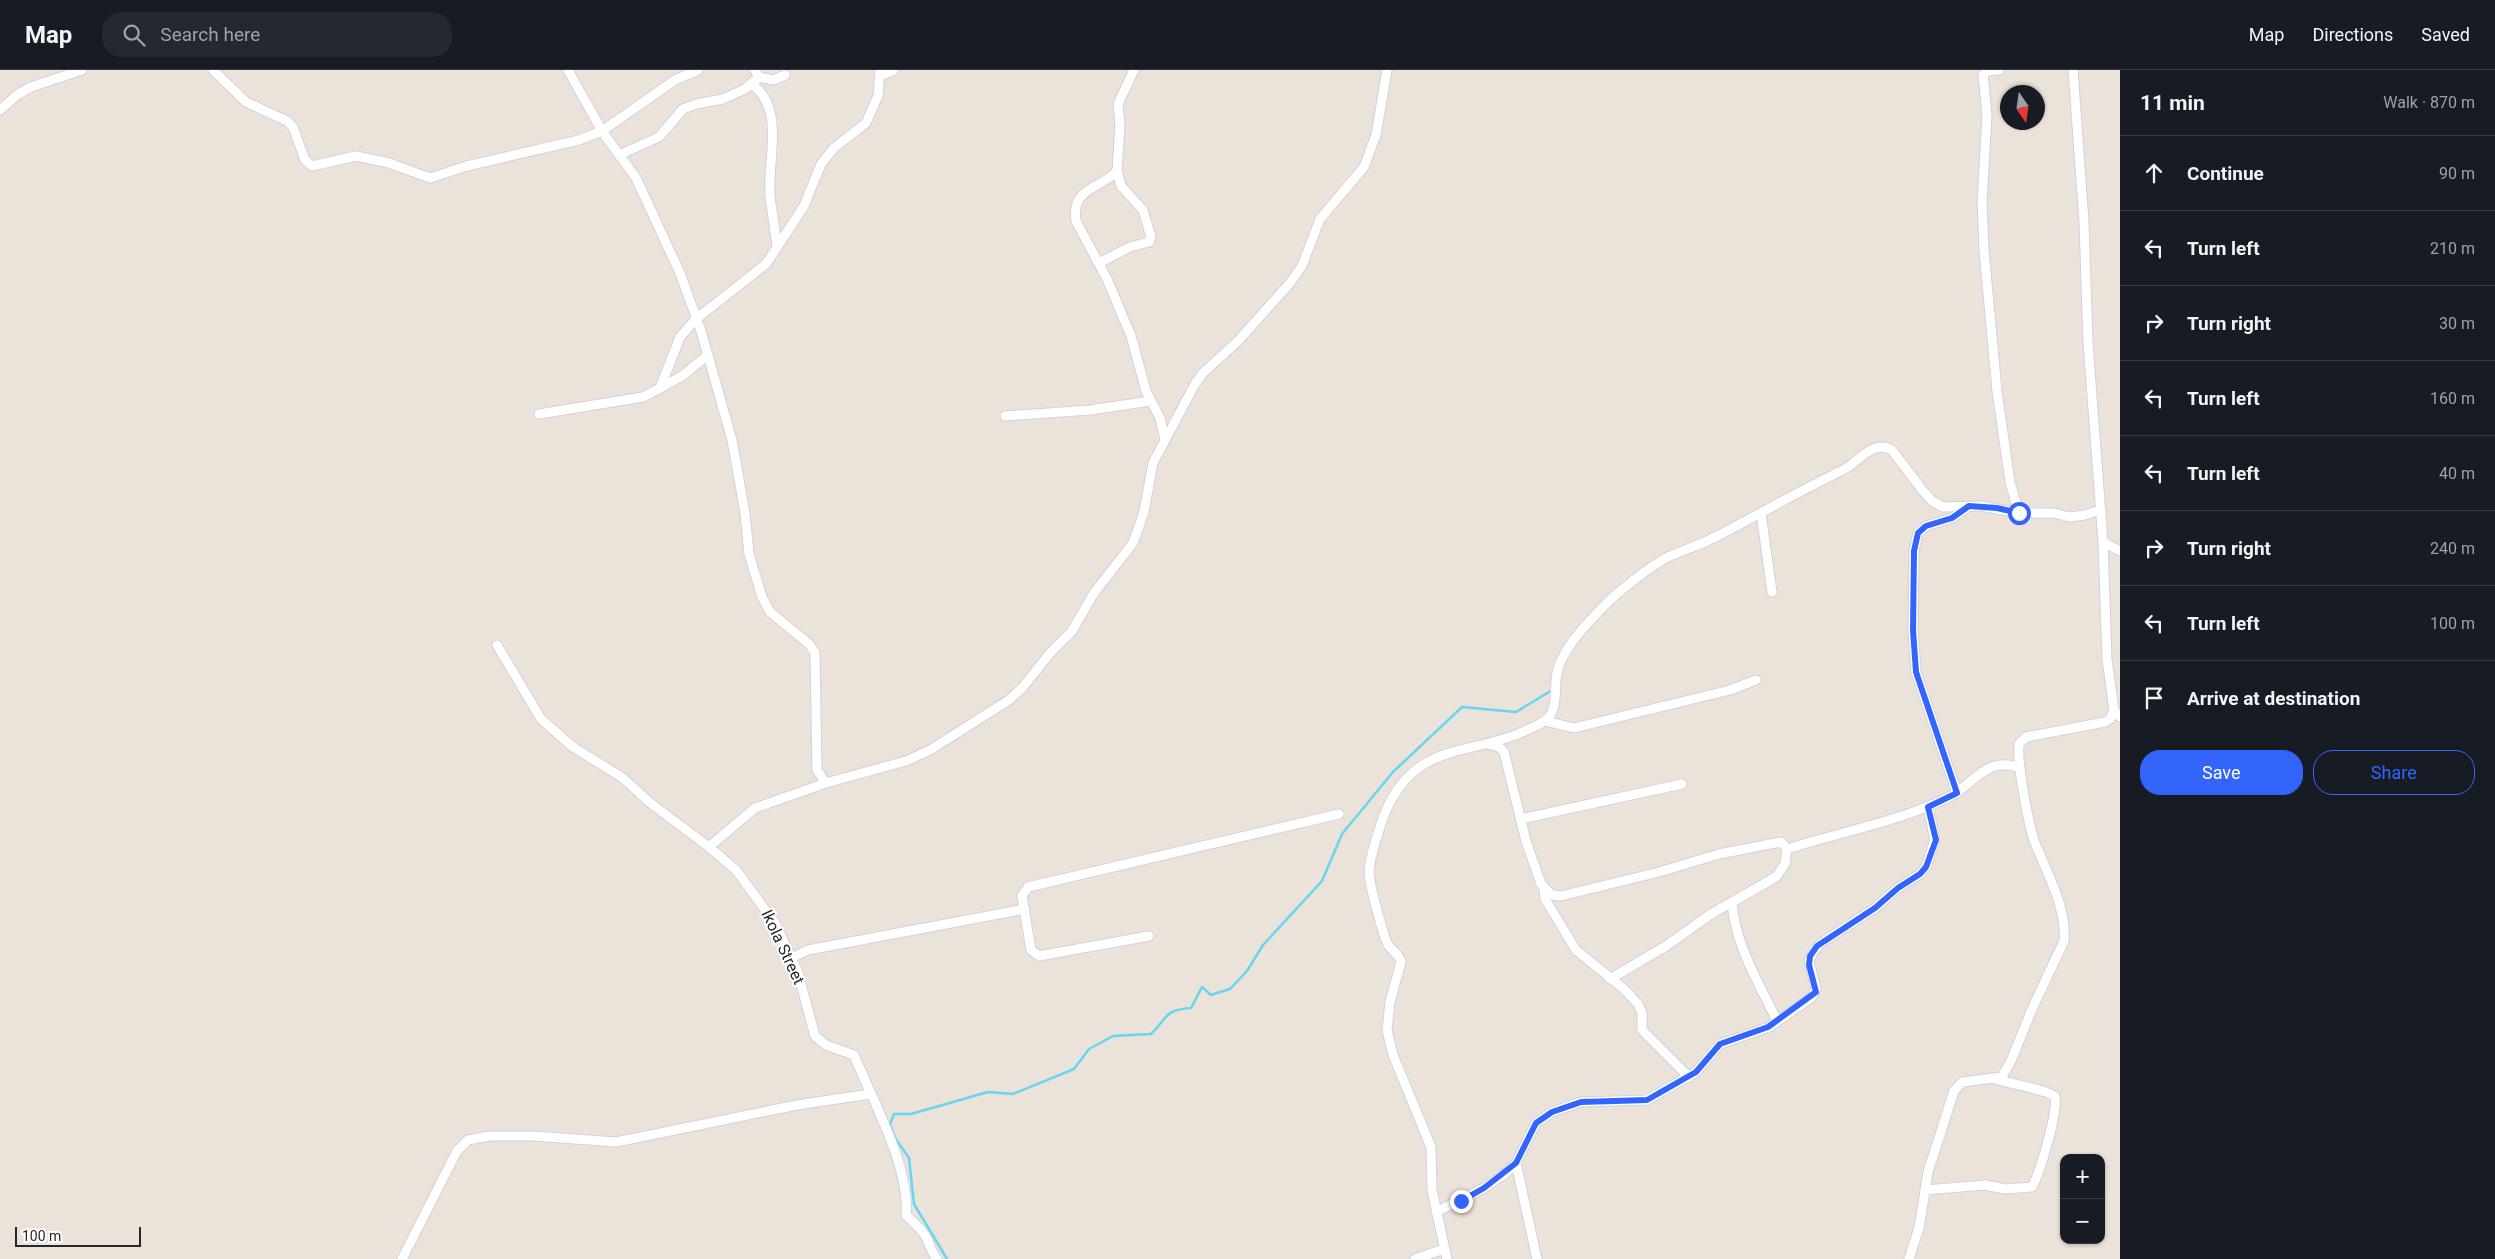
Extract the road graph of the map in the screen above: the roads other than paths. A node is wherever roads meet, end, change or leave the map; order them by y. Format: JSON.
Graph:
{"nodes":[{"id":1,"x":82,"y":70,"type":"edge"},
{"id":2,"x":213,"y":70,"type":"edge"},
{"id":3,"x":568,"y":70,"type":"edge"},
{"id":4,"x":698,"y":70,"type":"edge"},
{"id":5,"x":894,"y":70,"type":"edge"},
{"id":6,"x":1134,"y":70,"type":"edge"},
{"id":7,"x":1387,"y":70,"type":"edge"},
{"id":8,"x":1999,"y":70,"type":"edge"},
{"id":9,"x":2073,"y":70,"type":"edge"},
{"id":10,"x":880,"y":73,"type":"edge"},
{"id":11,"x":757,"y":74,"type":"edge"},
{"id":12,"x":785,"y":75,"type":"dead end"},
{"id":13,"x":752,"y":84,"type":"junction"},
{"id":14,"x":0,"y":110,"type":"edge"},
{"id":15,"x":602,"y":131,"type":"junction"},
{"id":16,"x":619,"y":155,"type":"junction"},
{"id":17,"x":1116,"y":171,"type":"junction"},
{"id":18,"x":777,"y":246,"type":"junction"},
{"id":19,"x":1099,"y":263,"type":"junction"},
{"id":20,"x":696,"y":319,"type":"junction"},
{"id":21,"x":708,"y":356,"type":"junction"},
{"id":22,"x":660,"y":388,"type":"junction"},
{"id":23,"x":1151,"y":401,"type":"junction"},
{"id":24,"x":539,"y":414,"type":"dead end"},
{"id":25,"x":1005,"y":416,"type":"dead end"},
{"id":26,"x":1165,"y":440,"type":"junction"},
{"id":27,"x":1969,"y":506,"type":"junction"},
{"id":28,"x":2101,"y":510,"type":"junction"},
{"id":29,"x":1761,"y":513,"type":"junction"},
{"id":30,"x":2019,"y":513,"type":"junction"},
{"id":31,"x":2103,"y":542,"type":"junction"},
{"id":32,"x":2119,"y":551,"type":"edge"},
{"id":33,"x":2104,"y":562,"type":"junction"},
{"id":34,"x":1772,"y":592,"type":"dead end"},
{"id":35,"x":497,"y":646,"type":"dead end"},
{"id":36,"x":1756,"y":680,"type":"dead end"},
{"id":37,"x":2114,"y":710,"type":"junction"},
{"id":38,"x":2120,"y":717,"type":"edge"},
{"id":39,"x":1545,"y":721,"type":"junction"},
{"id":40,"x":1483,"y":744,"type":"junction"},
{"id":41,"x":2020,"y":768,"type":"junction"},
{"id":42,"x":826,"y":783,"type":"junction"},
{"id":43,"x":1682,"y":784,"type":"dead end"},
{"id":44,"x":1957,"y":793,"type":"junction"},
{"id":45,"x":1928,"y":807,"type":"junction"},
{"id":46,"x":1339,"y":814,"type":"dead end"},
{"id":47,"x":1521,"y":819,"type":"junction"},
{"id":48,"x":709,"y":847,"type":"junction"},
{"id":49,"x":1787,"y":849,"type":"junction"},
{"id":50,"x":1544,"y":888,"type":"junction"},
{"id":51,"x":1732,"y":902,"type":"junction"},
{"id":52,"x":1025,"y":908,"type":"junction"},
{"id":53,"x":1149,"y":936,"type":"dead end"},
{"id":54,"x":791,"y":958,"type":"junction"},
{"id":55,"x":1610,"y":979,"type":"junction"},
{"id":56,"x":1777,"y":1022,"type":"junction"},
{"id":57,"x":1688,"y":1077,"type":"junction"},
{"id":58,"x":1995,"y":1079,"type":"junction"},
{"id":59,"x":870,"y":1094,"type":"junction"},
{"id":60,"x":1516,"y":1163,"type":"junction"},
{"id":61,"x":1925,"y":1190,"type":"junction"},
{"id":62,"x":1436,"y":1212,"type":"junction"},
{"id":63,"x":1444,"y":1249,"type":"junction"},
{"id":64,"x":402,"y":1259,"type":"edge"},
{"id":65,"x":938,"y":1259,"type":"edge"},
{"id":66,"x":1415,"y":1259,"type":"edge"},
{"id":67,"x":1447,"y":1259,"type":"edge"},
{"id":68,"x":1537,"y":1259,"type":"edge"},
{"id":69,"x":1909,"y":1259,"type":"edge"}],
"edges":[{"from":1,"to":14,"type":"street"},
{"from":2,"to":15,"type":"street"},
{"from":3,"to":15,"type":"street"},
{"from":4,"to":15,"type":"street"},
{"from":5,"to":10,"type":"street"},
{"from":6,"to":17,"type":"street"},
{"from":7,"to":26,"type":"street"},
{"from":8,"to":30,"type":"street"},
{"from":9,"to":28,"type":"street"},
{"from":10,"to":18,"type":"street"},
{"from":11,"to":12,"type":"street"},
{"from":11,"to":13,"type":"street"},
{"from":13,"to":16,"type":"street"},
{"from":13,"to":18,"type":"street"},
{"from":15,"to":16,"type":"street"},
{"from":16,"to":20,"type":"street"},
{"from":17,"to":19,"type":"street"},
{"from":17,"to":19,"type":"street"},
{"from":18,"to":20,"type":"street"},
{"from":19,"to":23,"type":"street"},
{"from":20,"to":21,"type":"street"},
{"from":20,"to":22,"type":"street"},
{"from":21,"to":22,"type":"street"},
{"from":21,"to":42,"type":"street"},
{"from":22,"to":24,"type":"street"},
{"from":23,"to":25,"type":"street"},
{"from":23,"to":26,"type":"street"},
{"from":26,"to":42,"type":"street"},
{"from":27,"to":29,"type":"street"},
{"from":27,"to":30,"type":"street"},
{"from":27,"to":44,"type":"street"},
{"from":28,"to":30,"type":"street"},
{"from":28,"to":31,"type":"street"},
{"from":29,"to":34,"type":"street"},
{"from":29,"to":39,"type":"street"},
{"from":31,"to":32,"type":"street"},
{"from":31,"to":33,"type":"street"},
{"from":32,"to":33,"type":"street"},
{"from":33,"to":37,"type":"street"},
{"from":35,"to":48,"type":"street","name":"Ikola Street"},
{"from":36,"to":39,"type":"street"},
{"from":37,"to":38,"type":"street"},
{"from":37,"to":41,"type":"street"},
{"from":39,"to":40,"type":"street"},
{"from":40,"to":47,"type":"street"},
{"from":40,"to":62,"type":"street"},
{"from":41,"to":44,"type":"street"},
{"from":41,"to":58,"type":"street"},
{"from":42,"to":48,"type":"street"},
{"from":43,"to":47,"type":"street"},
{"from":44,"to":45,"type":"street"},
{"from":45,"to":49,"type":"street"},
{"from":45,"to":56,"type":"street"},
{"from":46,"to":52,"type":"street"},
{"from":47,"to":50,"type":"street"},
{"from":48,"to":54,"type":"street","name":"Ikola Street"},
{"from":49,"to":50,"type":"street"},
{"from":49,"to":51,"type":"street"},
{"from":50,"to":55,"type":"street"},
{"from":51,"to":55,"type":"street"},
{"from":51,"to":56,"type":"street"},
{"from":52,"to":53,"type":"street"},
{"from":52,"to":54,"type":"street"},
{"from":54,"to":59,"type":"street","name":"Ikola Street"},
{"from":55,"to":57,"type":"street"},
{"from":56,"to":57,"type":"street"},
{"from":57,"to":60,"type":"street"},
{"from":58,"to":61,"type":"street"},
{"from":58,"to":61,"type":"street"},
{"from":59,"to":64,"type":"street"},
{"from":59,"to":65,"type":"street","name":"Ikola Street"},
{"from":60,"to":62,"type":"street"},
{"from":60,"to":68,"type":"street"},
{"from":61,"to":69,"type":"street"},
{"from":62,"to":63,"type":"street"},
{"from":63,"to":66,"type":"street"},
{"from":63,"to":67,"type":"street"}]}
